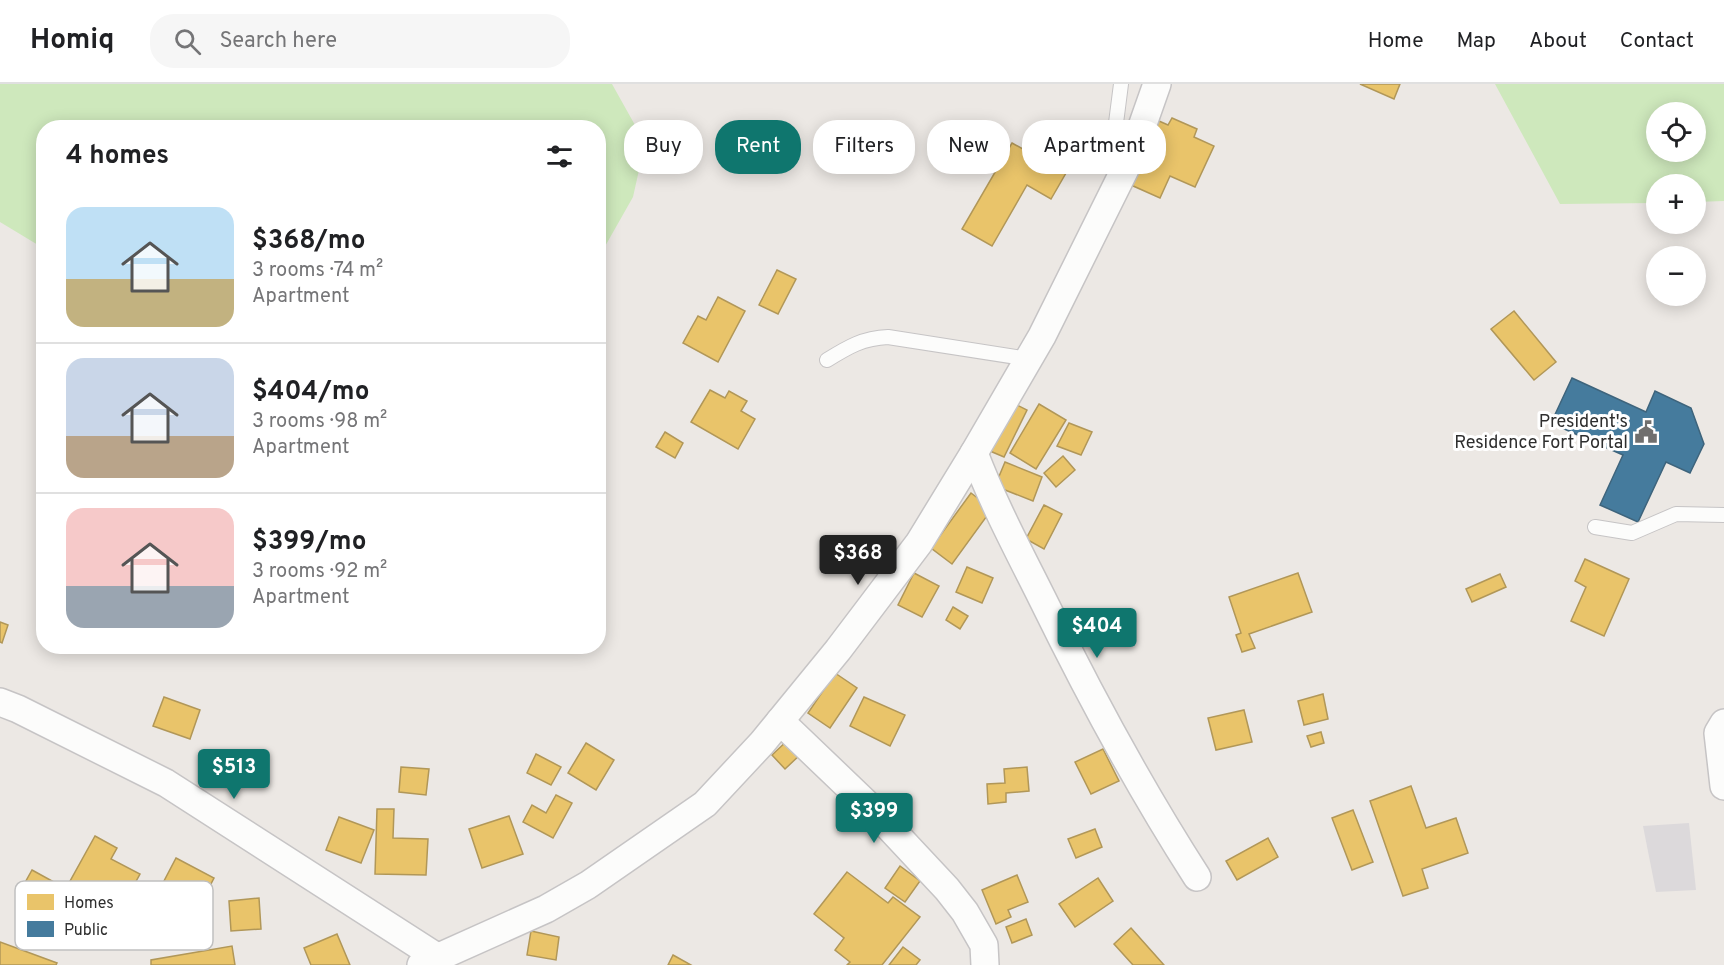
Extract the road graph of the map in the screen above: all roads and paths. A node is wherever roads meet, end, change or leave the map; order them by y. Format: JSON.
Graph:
{"nodes":[{"id":1,"x":1121,"y":84,"type":"edge"},
{"id":2,"x":1157,"y":84,"type":"edge"},
{"id":3,"x":1116,"y":120,"type":"edge"},
{"id":4,"x":1144,"y":120,"type":"edge"},
{"id":5,"x":1122,"y":174,"type":"edge"},
{"id":6,"x":1029,"y":359,"type":"junction"},
{"id":7,"x":828,"y":360,"type":"dead end"},
{"id":8,"x":974,"y":453,"type":"junction"},
{"id":9,"x":1724,"y":515,"type":"edge"},
{"id":10,"x":1595,"y":527,"type":"dead end"},
{"id":11,"x":0,"y":702,"type":"edge"},
{"id":12,"x":780,"y":721,"type":"junction"},
{"id":13,"x":1724,"y":723,"type":"edge"},
{"id":14,"x":1724,"y":786,"type":"edge"},
{"id":15,"x":1197,"y":877,"type":"dead end"},
{"id":16,"x":469,"y":955,"type":"edge"},
{"id":17,"x":429,"y":961,"type":"edge"},
{"id":18,"x":985,"y":965,"type":"edge"}],
"edges":[{"from":1,"to":3,"type":"lane"},
{"from":2,"to":4,"type":"street"},
{"from":5,"to":6,"type":"street"},
{"from":6,"to":7,"type":"lane"},
{"from":6,"to":8,"type":"street"},
{"from":8,"to":12,"type":"street"},
{"from":8,"to":15,"type":"street"},
{"from":9,"to":10,"type":"lane"},
{"from":11,"to":17,"type":"street"},
{"from":12,"to":16,"type":"street"},
{"from":12,"to":18,"type":"street"},
{"from":13,"to":14,"type":"street"},
{"from":16,"to":17,"type":"street"}]}
